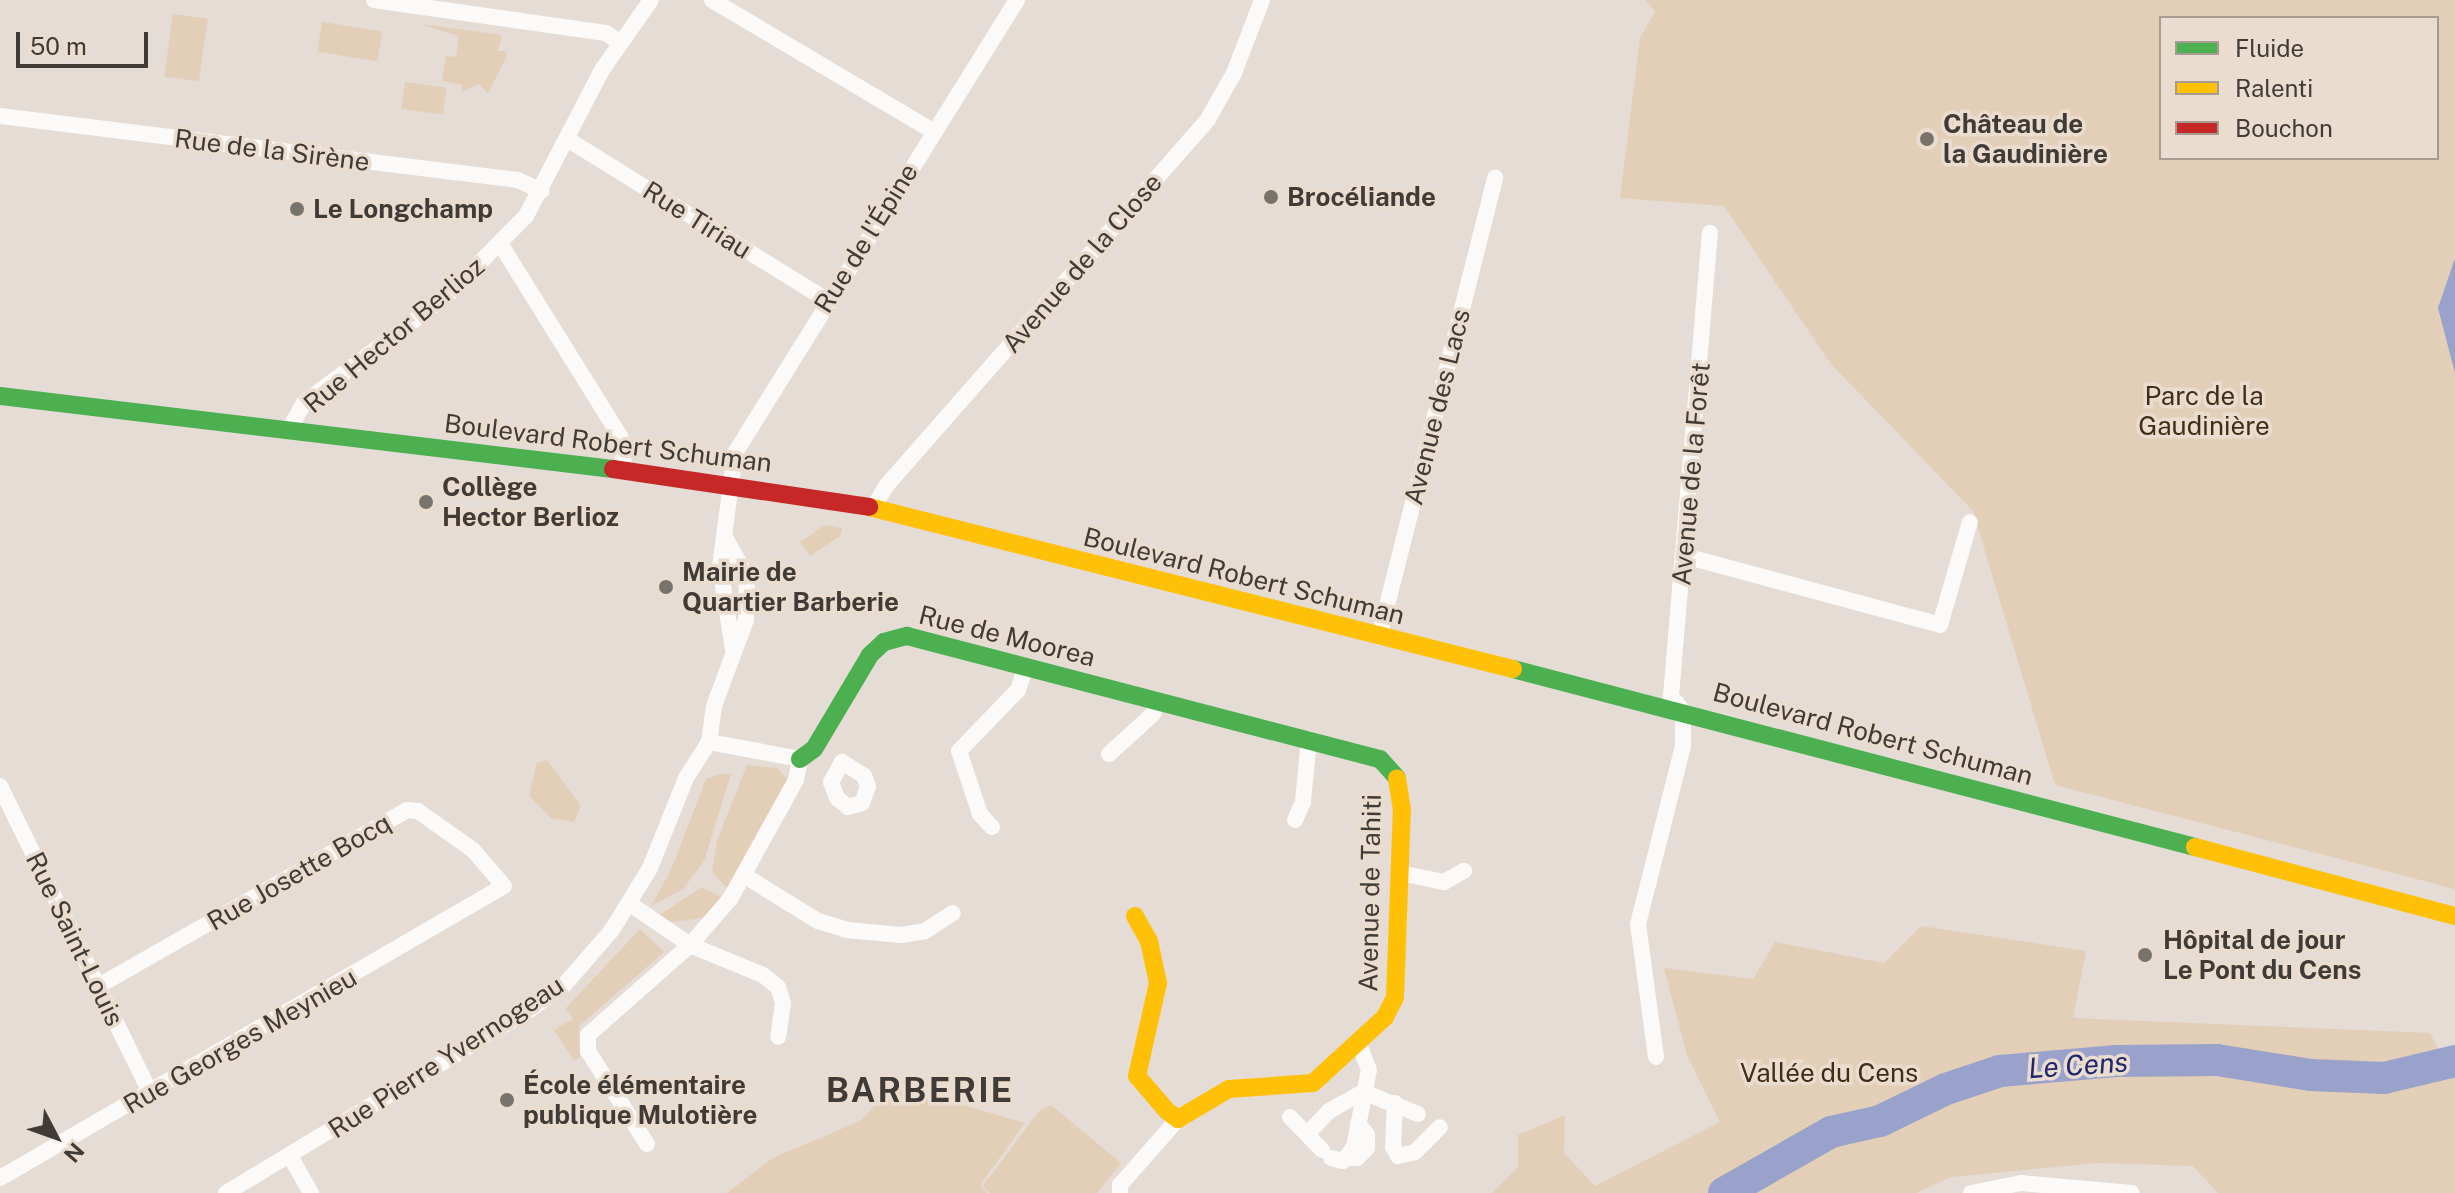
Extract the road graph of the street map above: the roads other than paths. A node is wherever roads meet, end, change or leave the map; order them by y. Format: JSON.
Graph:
{"nodes":[{"id":1,"x":374,"y":0,"type":"edge"},
{"id":2,"x":651,"y":0,"type":"edge"},
{"id":3,"x":712,"y":0,"type":"edge"},
{"id":4,"x":1017,"y":0,"type":"edge"},
{"id":5,"x":1262,"y":0,"type":"edge"},
{"id":6,"x":619,"y":42,"type":"junction"},
{"id":7,"x":0,"y":116,"type":"edge"},
{"id":8,"x":933,"y":131,"type":"junction"},
{"id":9,"x":567,"y":139,"type":"junction"},
{"id":10,"x":1495,"y":177,"type":"dead end"},
{"id":11,"x":542,"y":191,"type":"junction"},
{"id":12,"x":1710,"y":233,"type":"dead end"},
{"id":13,"x":501,"y":245,"type":"junction"},
{"id":14,"x":827,"y":300,"type":"junction"},
{"id":15,"x":0,"y":396,"type":"edge"},
{"id":16,"x":290,"y":428,"type":"junction"},
{"id":17,"x":625,"y":471,"type":"junction"},
{"id":18,"x":731,"y":483,"type":"junction"},
{"id":19,"x":873,"y":508,"type":"junction"},
{"id":20,"x":1970,"y":522,"type":"dead end"},
{"id":21,"x":726,"y":539,"type":"junction"},
{"id":22,"x":1685,"y":556,"type":"junction"},
{"id":23,"x":1379,"y":637,"type":"junction"},
{"id":24,"x":733,"y":649,"type":"junction"},
{"id":25,"x":1026,"y":666,"type":"junction"},
{"id":26,"x":1157,"y":701,"type":"junction"},
{"id":27,"x":1683,"y":711,"type":"junction"},
{"id":28,"x":1309,"y":739,"type":"junction"},
{"id":29,"x":709,"y":742,"type":"junction"},
{"id":30,"x":807,"y":754,"type":"junction"},
{"id":31,"x":1109,"y":754,"type":"dead end"},
{"id":32,"x":836,"y":770,"type":"dead end"},
{"id":33,"x":0,"y":786,"type":"edge"},
{"id":34,"x":1295,"y":820,"type":"dead end"},
{"id":35,"x":992,"y":827,"type":"dead end"},
{"id":36,"x":1464,"y":871,"type":"dead end"},
{"id":37,"x":1400,"y":873,"type":"junction"},
{"id":38,"x":745,"y":876,"type":"junction"},
{"id":39,"x":480,"y":902,"type":"joint"},
{"id":40,"x":630,"y":904,"type":"junction"},
{"id":41,"x":953,"y":913,"type":"dead end"},
{"id":42,"x":1135,"y":916,"type":"dead end"},
{"id":43,"x":2455,"y":916,"type":"edge"},
{"id":44,"x":690,"y":945,"type":"junction"},
{"id":45,"x":99,"y":986,"type":"junction"},
{"id":46,"x":778,"y":1037,"type":"dead end"},
{"id":47,"x":1358,"y":1042,"type":"junction"},
{"id":48,"x":1656,"y":1057,"type":"dead end"},
{"id":49,"x":150,"y":1092,"type":"junction"},
{"id":50,"x":1363,"y":1092,"type":"junction"},
{"id":51,"x":1395,"y":1103,"type":"junction"},
{"id":52,"x":1418,"y":1114,"type":"dead end"},
{"id":53,"x":1290,"y":1117,"type":"dead end"},
{"id":54,"x":1178,"y":1119,"type":"junction"},
{"id":55,"x":1440,"y":1127,"type":"dead end"},
{"id":56,"x":1307,"y":1134,"type":"junction"},
{"id":57,"x":647,"y":1144,"type":"dead end"},
{"id":58,"x":290,"y":1156,"type":"junction"},
{"id":59,"x":0,"y":1178,"type":"edge"},
{"id":60,"x":226,"y":1193,"type":"edge"},
{"id":61,"x":311,"y":1193,"type":"edge"},
{"id":62,"x":1120,"y":1193,"type":"edge"},
{"id":63,"x":1971,"y":1193,"type":"edge"},
{"id":64,"x":2131,"y":1193,"type":"edge"}],
"edges":[{"from":1,"to":6,"type":"street"},
{"from":2,"to":6,"type":"street","name":"Rue Hector Berlioz"},
{"from":3,"to":8,"type":"street"},
{"from":4,"to":8,"type":"street","name":"Rue de l'Épine"},
{"from":5,"to":19,"type":"street","name":"Avenue de la Close"},
{"from":6,"to":9,"type":"street","name":"Rue Hector Berlioz"},
{"from":7,"to":11,"type":"street","name":"Rue de la Sirène"},
{"from":8,"to":14,"type":"street","name":"Rue de l'Épine"},
{"from":9,"to":11,"type":"street","name":"Rue Hector Berlioz"},
{"from":9,"to":14,"type":"street","name":"Rue Tiriau"},
{"from":10,"to":23,"type":"street","name":"Avenue des Lacs"},
{"from":11,"to":13,"type":"street","name":"Rue Hector Berlioz"},
{"from":12,"to":22,"type":"street","name":"Avenue de la Forêt"},
{"from":13,"to":16,"type":"street","name":"Rue Hector Berlioz"},
{"from":13,"to":17,"type":"street"},
{"from":14,"to":18,"type":"street","name":"Rue de l'Épine"},
{"from":15,"to":16,"type":"main road","name":"Boulevard Robert Schuman"},
{"from":16,"to":17,"type":"main road","name":"Boulevard Robert Schuman"},
{"from":17,"to":18,"type":"main road","name":"Boulevard Robert Schuman"},
{"from":18,"to":19,"type":"main road","name":"Boulevard Robert Schuman"},
{"from":18,"to":21,"type":"street","name":"Rue Pierre Yvernogeau"},
{"from":19,"to":23,"type":"main road","name":"Boulevard Robert Schuman"},
{"from":20,"to":22,"type":"street"},
{"from":21,"to":24,"type":"street","name":"Rue Pierre Yvernogeau"},
{"from":21,"to":24,"type":"street","name":"Rue Pierre Yvernogeau"},
{"from":22,"to":27,"type":"street","name":"Avenue de la Forêt"},
{"from":23,"to":27,"type":"main road","name":"Boulevard Robert Schuman"},
{"from":24,"to":29,"type":"street","name":"Rue Pierre Yvernogeau"},
{"from":25,"to":26,"type":"main road","name":"Rue de Moorea"},
{"from":25,"to":30,"type":"main road","name":"Rue de Moorea"},
{"from":25,"to":35,"type":"street"},
{"from":26,"to":28,"type":"main road","name":"Rue de Moorea"},
{"from":26,"to":31,"type":"street"},
{"from":27,"to":43,"type":"main road","name":"Boulevard Robert Schuman"},
{"from":27,"to":48,"type":"street","name":"Avenue de la Forêt"},
{"from":28,"to":34,"type":"street"},
{"from":28,"to":37,"type":"main road","name":"Avenue de Tahiti"},
{"from":29,"to":30,"type":"street"},
{"from":29,"to":40,"type":"street","name":"Rue Pierre Yvernogeau"},
{"from":30,"to":32,"type":"street"},
{"from":30,"to":38,"type":"street","name":"Rue de Moorea"},
{"from":33,"to":45,"type":"street","name":"Rue Saint-Louis"},
{"from":36,"to":37,"type":"street"},
{"from":37,"to":47,"type":"main road","name":"Avenue de Tahiti"},
{"from":38,"to":41,"type":"street"},
{"from":38,"to":44,"type":"street","name":"Rue de Moorea"},
{"from":39,"to":45,"type":"street","name":"Rue Josette Bocq"},
{"from":39,"to":49,"type":"street","name":"Rue Georges Meynieu"},
{"from":40,"to":44,"type":"street"},
{"from":40,"to":58,"type":"street","name":"Rue Pierre Yvernogeau"},
{"from":42,"to":54,"type":"main road"},
{"from":44,"to":46,"type":"street"},
{"from":44,"to":57,"type":"street","name":"Rue de Moorea"},
{"from":45,"to":49,"type":"street","name":"Rue Saint-Louis"},
{"from":47,"to":50,"type":"street"},
{"from":47,"to":54,"type":"main road","name":"Avenue de Tahiti"},
{"from":49,"to":59,"type":"street","name":"Rue Georges Meynieu"},
{"from":50,"to":51,"type":"street"},
{"from":50,"to":56,"type":"street"},
{"from":50,"to":56,"type":"street"},
{"from":51,"to":52,"type":"street"},
{"from":51,"to":55,"type":"street"},
{"from":53,"to":56,"type":"street"},
{"from":54,"to":62,"type":"street"},
{"from":58,"to":60,"type":"street","name":"Rue Pierre Yvernogeau"},
{"from":58,"to":61,"type":"street"},
{"from":63,"to":64,"type":"street"}]}
